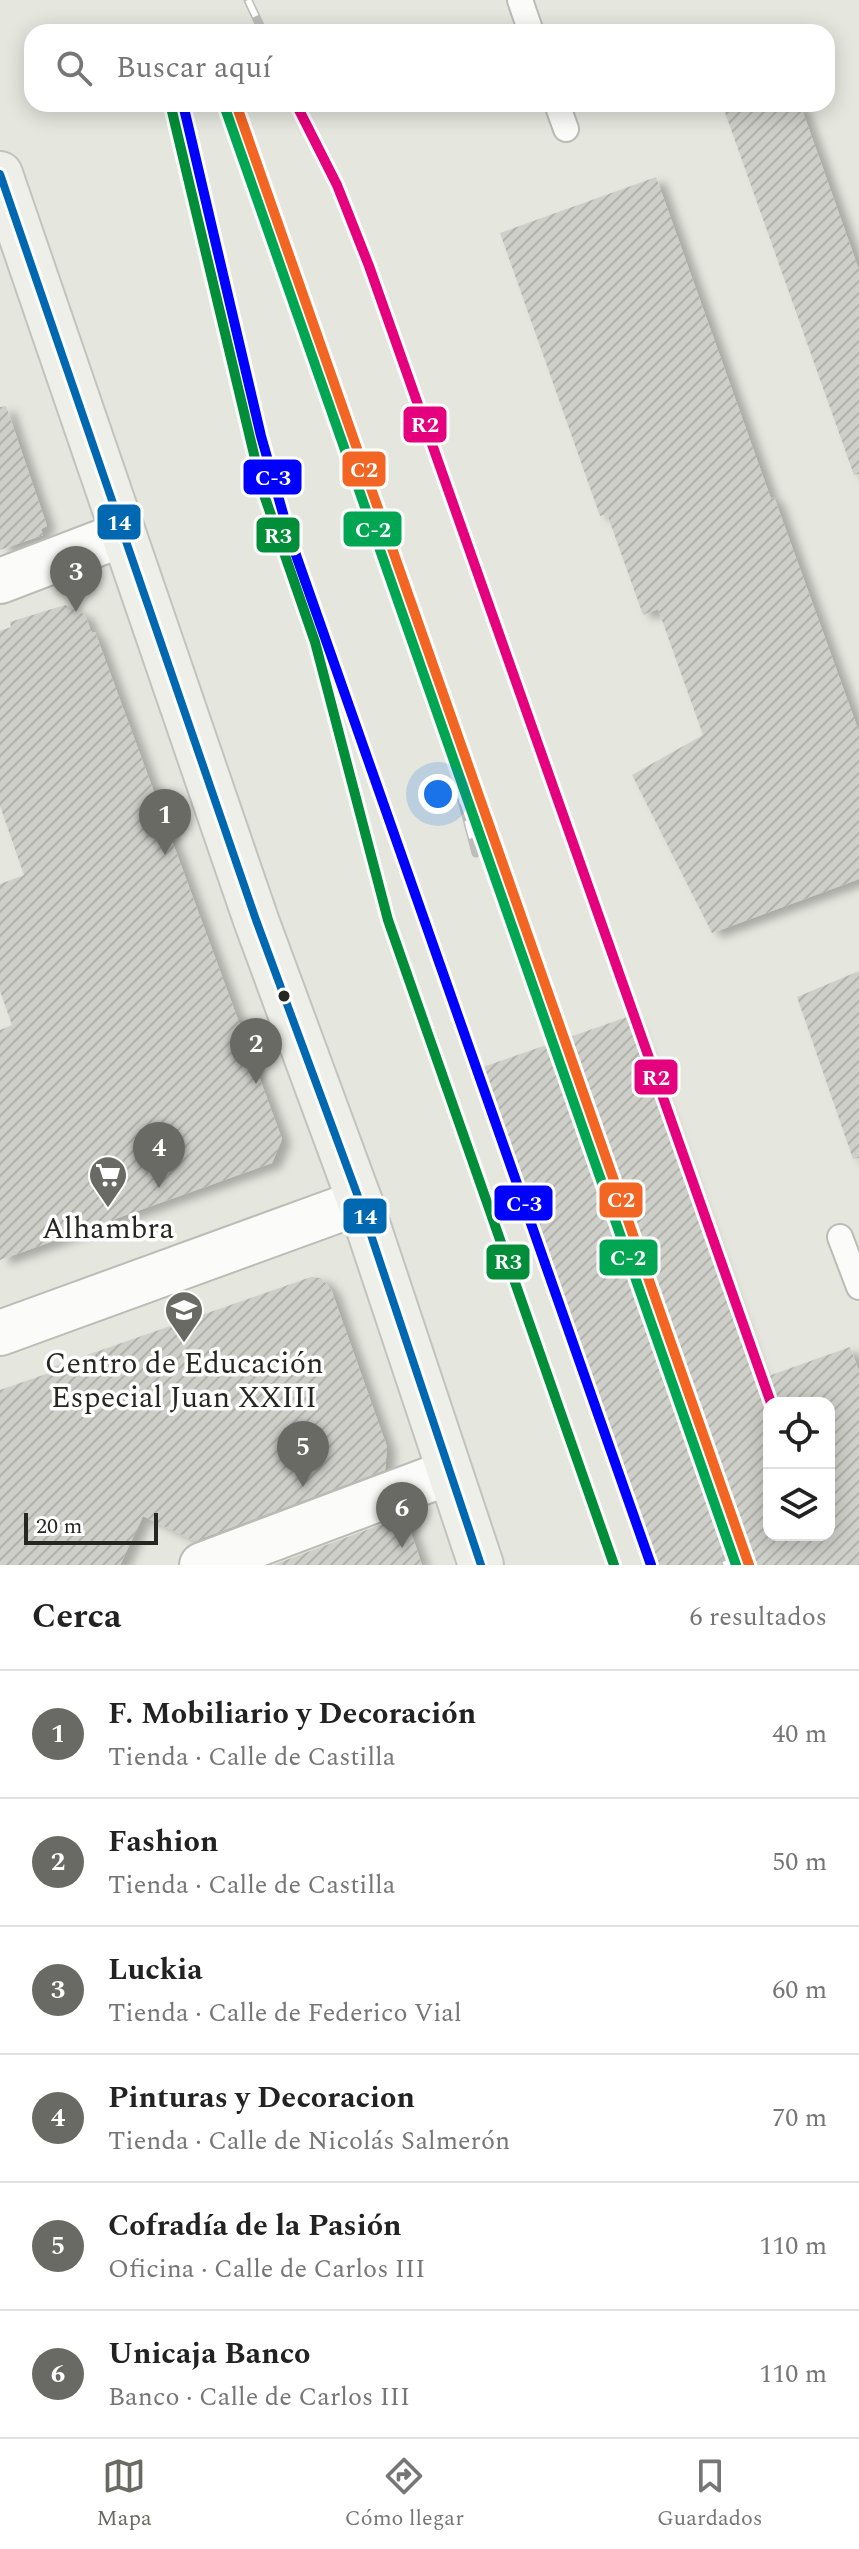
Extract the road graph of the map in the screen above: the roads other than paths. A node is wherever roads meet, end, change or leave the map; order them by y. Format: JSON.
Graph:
{"nodes":[{"id":1,"x":520,"y":0,"type":"edge"},
{"id":2,"x":528,"y":24,"type":"edge"},
{"id":3,"x":560,"y":112,"type":"edge"},
{"id":4,"x":566,"y":129,"type":"dead end"},
{"id":5,"x":0,"y":174,"type":"edge"},
{"id":6,"x":123,"y":534,"type":"junction"},
{"id":7,"x":0,"y":581,"type":"edge"},
{"id":8,"x":360,"y":1202,"type":"junction"},
{"id":9,"x":840,"y":1237,"type":"dead end"},
{"id":10,"x":859,"y":1287,"type":"edge"},
{"id":11,"x":0,"y":1333,"type":"edge"},
{"id":12,"x":447,"y":1473,"type":"junction"},
{"id":13,"x":202,"y":1565,"type":"edge"},
{"id":14,"x":481,"y":1565,"type":"edge"}],
"edges":[{"from":1,"to":2,"type":"lane"},
{"from":3,"to":4,"type":"lane"},
{"from":5,"to":6,"type":"main road"},
{"from":6,"to":7,"type":"street"},
{"from":6,"to":8,"type":"main road"},
{"from":8,"to":11,"type":"street"},
{"from":8,"to":12,"type":"main road"},
{"from":9,"to":10,"type":"lane"},
{"from":12,"to":13,"type":"street"},
{"from":12,"to":14,"type":"main road"}]}
